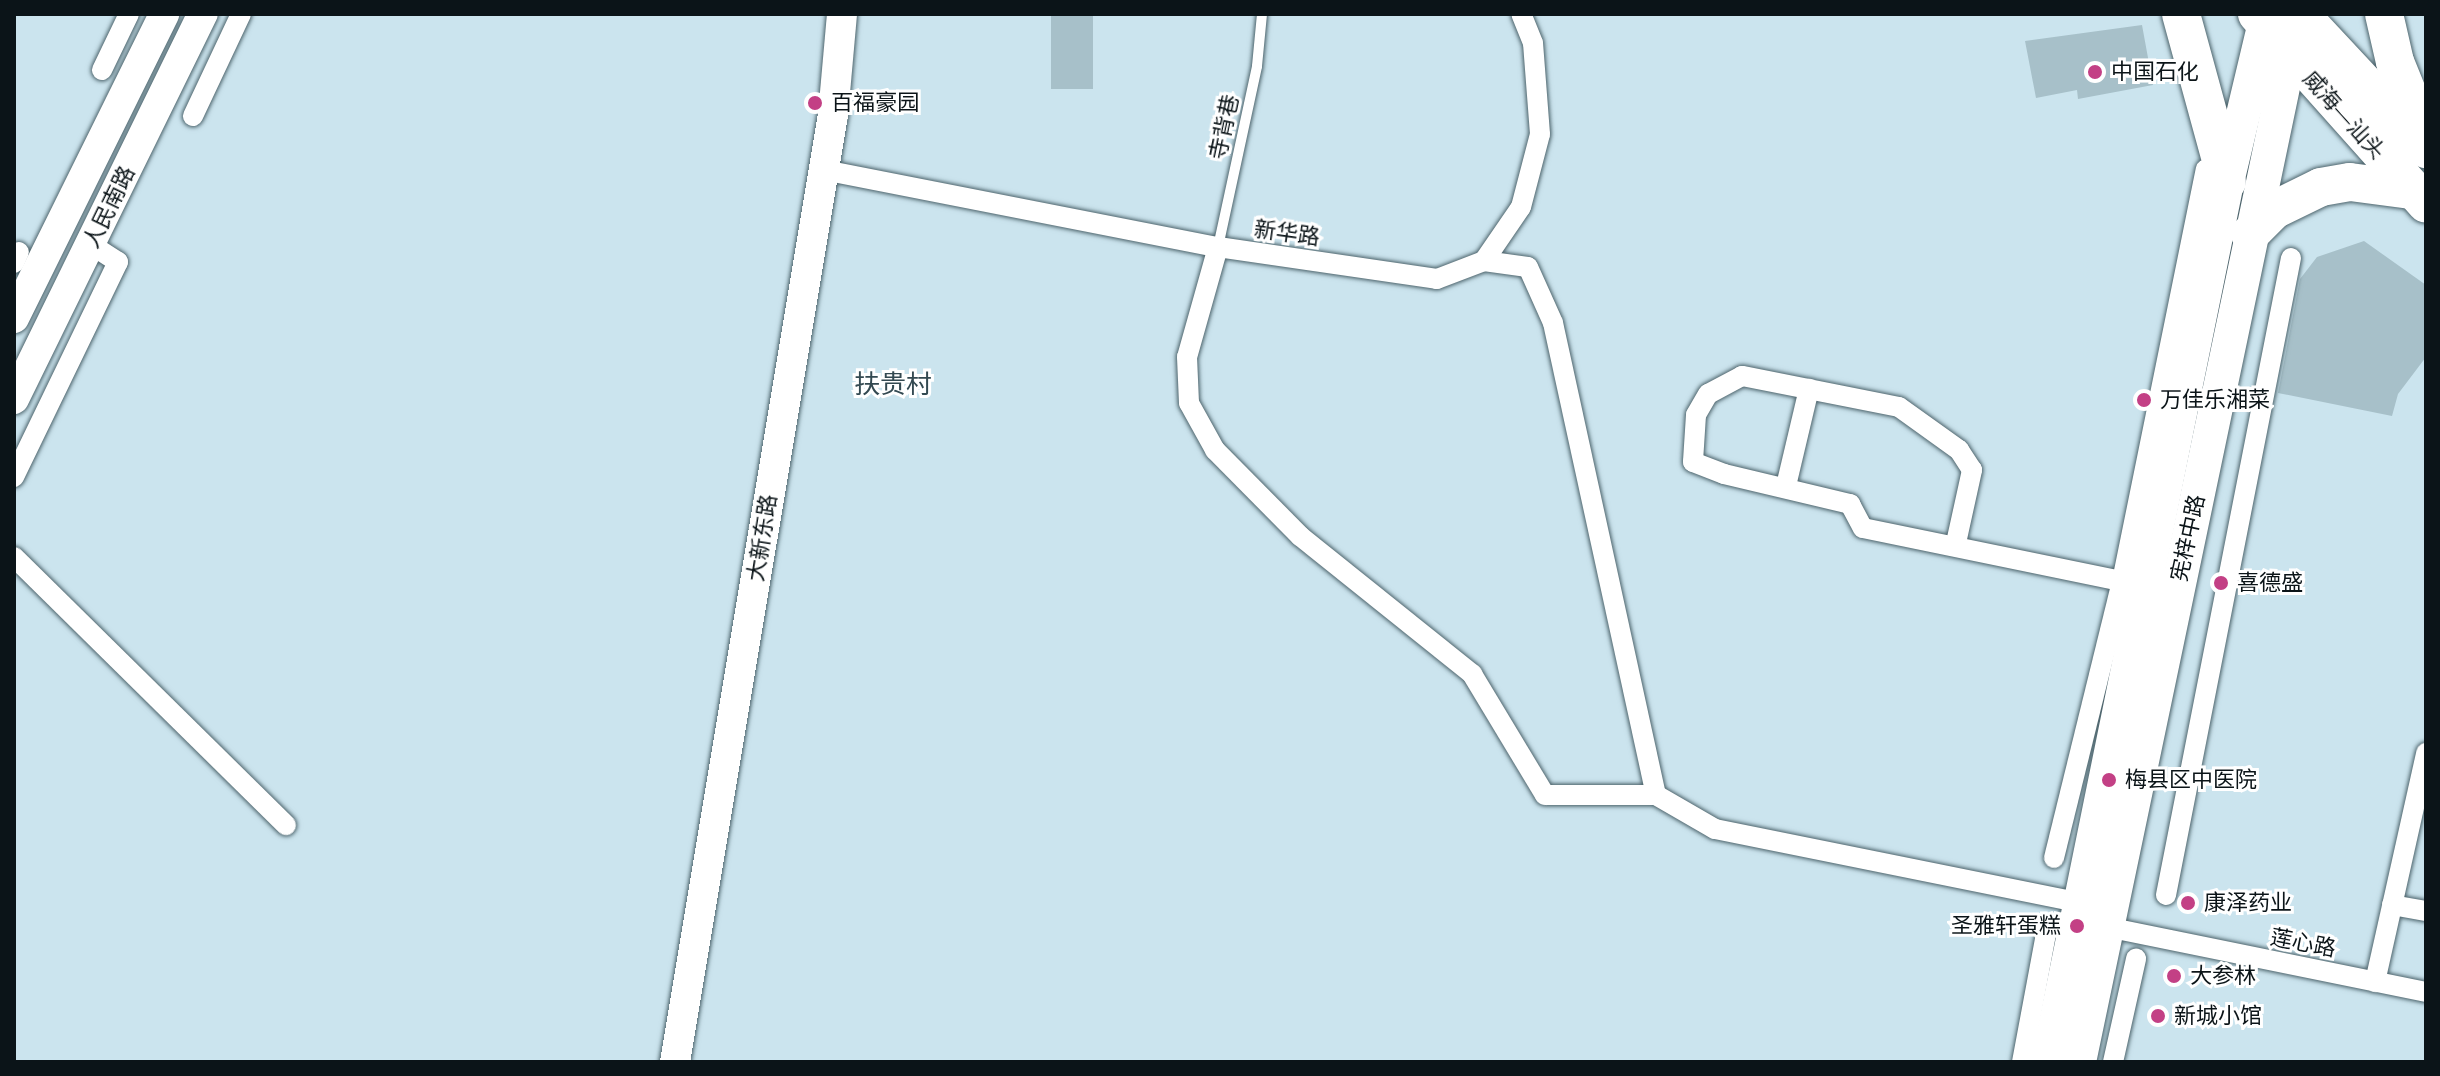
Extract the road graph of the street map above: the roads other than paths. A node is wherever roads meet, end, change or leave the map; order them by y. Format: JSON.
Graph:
{"nodes":[{"id":1,"x":129,"y":14,"type":"edge"},
{"id":2,"x":164,"y":14,"type":"edge"},
{"id":3,"x":203,"y":14,"type":"edge"},
{"id":4,"x":241,"y":14,"type":"edge"},
{"id":5,"x":842,"y":14,"type":"edge"},
{"id":6,"x":856,"y":14,"type":"edge"},
{"id":7,"x":1262,"y":14,"type":"edge"},
{"id":8,"x":1521,"y":14,"type":"edge"},
{"id":9,"x":2181,"y":14,"type":"edge"},
{"id":10,"x":2384,"y":14,"type":"edge"},
{"id":11,"x":2277,"y":16,"type":"edge"},
{"id":12,"x":2290,"y":53,"type":"junction"},
{"id":13,"x":102,"y":70,"type":"dead end"},
{"id":14,"x":193,"y":116,"type":"dead end"},
{"id":15,"x":2426,"y":138,"type":"edge"},
{"id":16,"x":2426,"y":149,"type":"edge"},
{"id":17,"x":831,"y":171,"type":"junction"},
{"id":18,"x":2216,"y":176,"type":"junction"},
{"id":19,"x":2419,"y":197,"type":"edge"},
{"id":20,"x":2250,"y":234,"type":"junction"},
{"id":21,"x":90,"y":244,"type":"junction"},
{"id":22,"x":1218,"y":247,"type":"junction"},
{"id":23,"x":2291,"y":258,"type":"dead end"},
{"id":24,"x":1484,"y":261,"type":"junction"},
{"id":25,"x":14,"y":318,"type":"edge"},
{"id":26,"x":1809,"y":389,"type":"junction"},
{"id":27,"x":14,"y":399,"type":"edge"},
{"id":28,"x":14,"y":477,"type":"edge"},
{"id":29,"x":1786,"y":486,"type":"junction"},
{"id":30,"x":1956,"y":543,"type":"junction"},
{"id":31,"x":14,"y":557,"type":"edge"},
{"id":32,"x":2122,"y":581,"type":"junction"},
{"id":33,"x":2426,"y":753,"type":"edge"},
{"id":34,"x":1656,"y":795,"type":"junction"},
{"id":35,"x":286,"y":825,"type":"dead end"},
{"id":36,"x":2054,"y":858,"type":"dead end"},
{"id":37,"x":2166,"y":895,"type":"dead end"},
{"id":38,"x":2392,"y":905,"type":"junction"},
{"id":39,"x":2426,"y":911,"type":"edge"},
{"id":40,"x":2078,"y":920,"type":"junction"},
{"id":41,"x":2136,"y":959,"type":"dead end"},
{"id":42,"x":2375,"y":982,"type":"junction"},
{"id":43,"x":2426,"y":992,"type":"edge"},
{"id":44,"x":675,"y":1062,"type":"edge"},
{"id":45,"x":690,"y":1062,"type":"edge"},
{"id":46,"x":2022,"y":1062,"type":"edge"},
{"id":47,"x":2048,"y":1062,"type":"edge"},
{"id":48,"x":2079,"y":1062,"type":"edge"},
{"id":49,"x":2113,"y":1062,"type":"edge"}],
"edges":[{"from":1,"to":13,"type":"street"},
{"from":2,"to":25,"type":"street","name":"人民南路"},
{"from":3,"to":21,"type":"street","name":"人民南路"},
{"from":4,"to":14,"type":"street"},
{"from":5,"to":17,"type":"street","name":"大新东路"},
{"from":6,"to":17,"type":"street","name":"大新东路"},
{"from":7,"to":22,"type":"lane","name":"寺背巷"},
{"from":8,"to":24,"type":"street"},
{"from":9,"to":18,"type":"highway"},
{"from":10,"to":15,"type":"highway"},
{"from":11,"to":12,"type":"highway","name":"威海—汕头"},
{"from":11,"to":16,"type":"highway","name":"威海—汕头"},
{"from":11,"to":18,"type":"main road","name":"宪梓中路"},
{"from":12,"to":19,"type":"highway","name":"威海—汕头"},
{"from":12,"to":20,"type":"main road","name":"宪梓中路"},
{"from":17,"to":22,"type":"street","name":"新华路"},
{"from":17,"to":44,"type":"street","name":"大新东路"},
{"from":17,"to":45,"type":"street","name":"大新东路"},
{"from":18,"to":32,"type":"street"},
{"from":18,"to":40,"type":"main road","name":"宪梓中路"},
{"from":19,"to":20,"type":"highway"},
{"from":20,"to":40,"type":"main road","name":"宪梓中路"},
{"from":21,"to":27,"type":"street","name":"人民南路"},
{"from":21,"to":28,"type":"street"},
{"from":22,"to":24,"type":"street","name":"新华路"},
{"from":22,"to":34,"type":"street"},
{"from":23,"to":37,"type":"street"},
{"from":24,"to":34,"type":"street"},
{"from":26,"to":29,"type":"street"},
{"from":26,"to":29,"type":"street"},
{"from":26,"to":30,"type":"street"},
{"from":29,"to":30,"type":"street"},
{"from":30,"to":32,"type":"street"},
{"from":31,"to":35,"type":"street"},
{"from":32,"to":36,"type":"street"},
{"from":33,"to":38,"type":"street"},
{"from":34,"to":40,"type":"street","name":"莲心路"},
{"from":38,"to":39,"type":"street"},
{"from":38,"to":42,"type":"street"},
{"from":40,"to":42,"type":"street","name":"莲心路"},
{"from":40,"to":46,"type":"street"},
{"from":40,"to":47,"type":"main road","name":"宪梓中路"},
{"from":40,"to":48,"type":"main road","name":"宪梓中路"},
{"from":41,"to":49,"type":"street"},
{"from":42,"to":43,"type":"street","name":"莲心路"}]}
